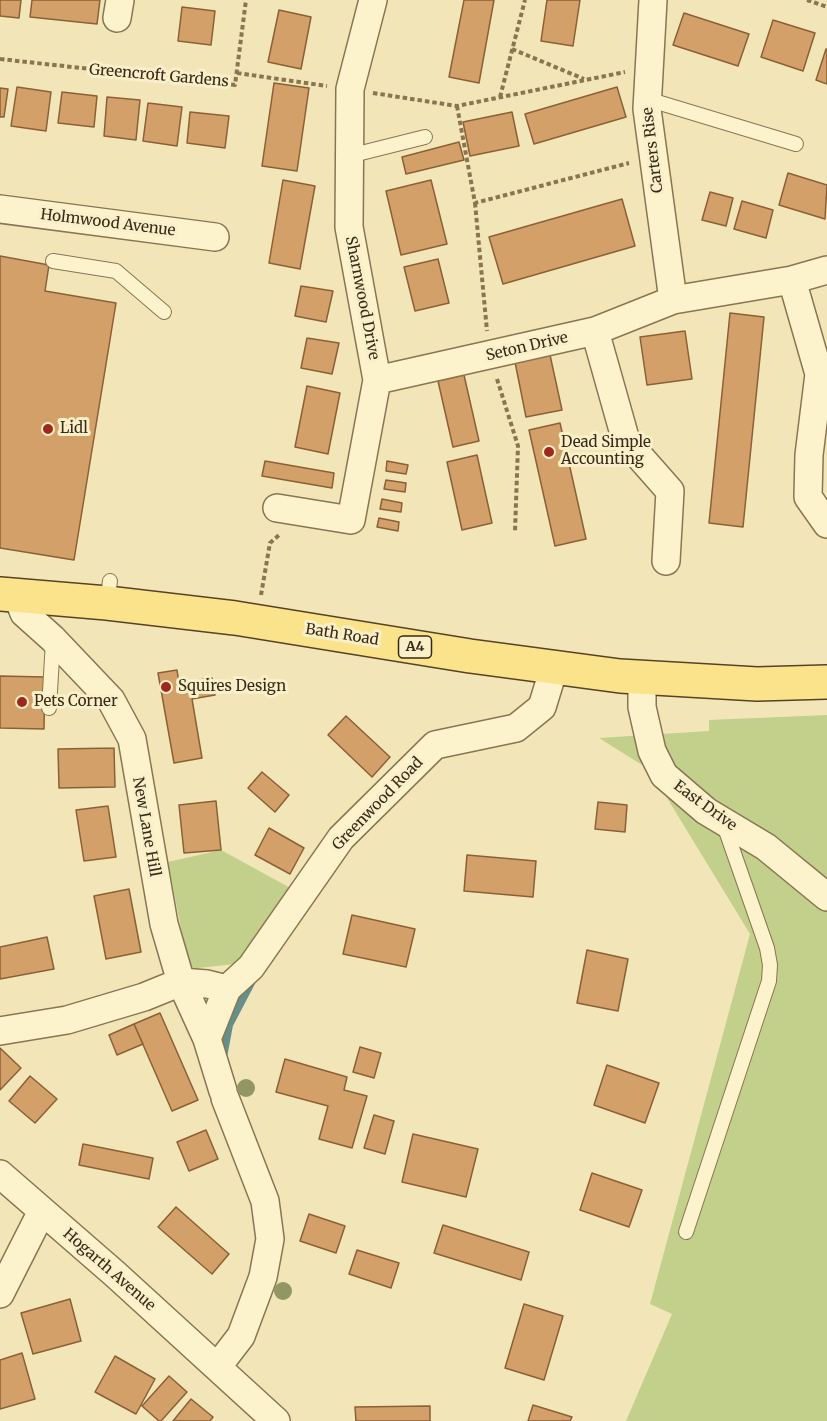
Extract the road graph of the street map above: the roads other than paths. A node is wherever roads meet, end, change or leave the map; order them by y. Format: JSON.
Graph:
{"nodes":[{"id":1,"x":373,"y":0,"type":"edge"},
{"id":2,"x":653,"y":0,"type":"edge"},
{"id":3,"x":647,"y":99,"type":"junction"},
{"id":4,"x":425,"y":137,"type":"dead end"},
{"id":5,"x":796,"y":144,"type":"dead end"},
{"id":6,"x":350,"y":156,"type":"junction"},
{"id":7,"x":0,"y":209,"type":"edge"},
{"id":8,"x":215,"y":237,"type":"dead end"},
{"id":9,"x":53,"y":261,"type":"dead end"},
{"id":10,"x":827,"y":270,"type":"edge"},
{"id":11,"x":792,"y":280,"type":"junction"},
{"id":12,"x":673,"y":300,"type":"junction"},
{"id":13,"x":164,"y":312,"type":"dead end"},
{"id":14,"x":595,"y":331,"type":"junction"},
{"id":15,"x":377,"y":380,"type":"junction"},
{"id":16,"x":290,"y":510,"type":"road end"},
{"id":17,"x":827,"y":524,"type":"edge"},
{"id":18,"x":666,"y":561,"type":"dead end"},
{"id":19,"x":9,"y":595,"type":"edge"},
{"id":20,"x":53,"y":639,"type":"junction"},
{"id":21,"x":554,"y":668,"type":"junction"},
{"id":22,"x":642,"y":678,"type":"junction"},
{"id":23,"x":827,"y":682,"type":"edge"},
{"id":24,"x":49,"y":708,"type":"dead end"},
{"id":25,"x":722,"y":820,"type":"junction"},
{"id":26,"x":827,"y":897,"type":"edge"},
{"id":27,"x":181,"y":982,"type":"junction"},
{"id":28,"x":227,"y":989,"type":"junction"},
{"id":29,"x":0,"y":1031,"type":"edge"},
{"id":30,"x":207,"y":1040,"type":"junction"},
{"id":31,"x":0,"y":1174,"type":"edge"},
{"id":32,"x":42,"y":1211,"type":"junction"},
{"id":33,"x":686,"y":1232,"type":"dead end"},
{"id":34,"x":0,"y":1294,"type":"edge"},
{"id":35,"x":218,"y":1366,"type":"junction"},
{"id":36,"x":276,"y":1421,"type":"edge"}],
"edges":[{"from":1,"to":6,"type":"street","name":"Sharnwood Drive"},
{"from":2,"to":3,"type":"street","name":"Carters Rise"},
{"from":3,"to":5,"type":"lane"},
{"from":3,"to":12,"type":"street","name":"Carters Rise"},
{"from":4,"to":6,"type":"lane"},
{"from":6,"to":15,"type":"street","name":"Sharnwood Drive"},
{"from":7,"to":8,"type":"street","name":"Holmwood Avenue"},
{"from":9,"to":13,"type":"lane"},
{"from":10,"to":11,"type":"street","name":"Seton Drive"},
{"from":11,"to":12,"type":"street","name":"Seton Drive"},
{"from":11,"to":17,"type":"street"},
{"from":12,"to":14,"type":"street","name":"Seton Drive"},
{"from":14,"to":15,"type":"street","name":"Seton Drive"},
{"from":14,"to":18,"type":"street"},
{"from":15,"to":16,"type":"street","name":"Sharnwood Drive"},
{"from":19,"to":20,"type":"street","name":"New Lane Hill"},
{"from":19,"to":21,"type":"main road","name":"Bath Road","number":"A4"},
{"from":20,"to":24,"type":"lane"},
{"from":20,"to":27,"type":"street","name":"New Lane Hill"},
{"from":21,"to":22,"type":"main road","name":"Bath Road","number":"A4"},
{"from":21,"to":28,"type":"street","name":"Greenwood Road"},
{"from":22,"to":23,"type":"main road","name":"Bath Road","number":"A4"},
{"from":22,"to":25,"type":"street","name":"East Drive"},
{"from":25,"to":26,"type":"street","name":"East Drive"},
{"from":25,"to":33,"type":"lane"},
{"from":27,"to":28,"type":"street"},
{"from":27,"to":29,"type":"street"},
{"from":27,"to":30,"type":"street","name":"New Lane Hill"},
{"from":28,"to":30,"type":"street","name":"Greenwood Road"},
{"from":30,"to":35,"type":"street","name":"New Lane Hill"},
{"from":31,"to":32,"type":"street","name":"Hogarth Avenue"},
{"from":32,"to":34,"type":"street"},
{"from":32,"to":35,"type":"street","name":"Hogarth Avenue"},
{"from":35,"to":36,"type":"street"}]}
